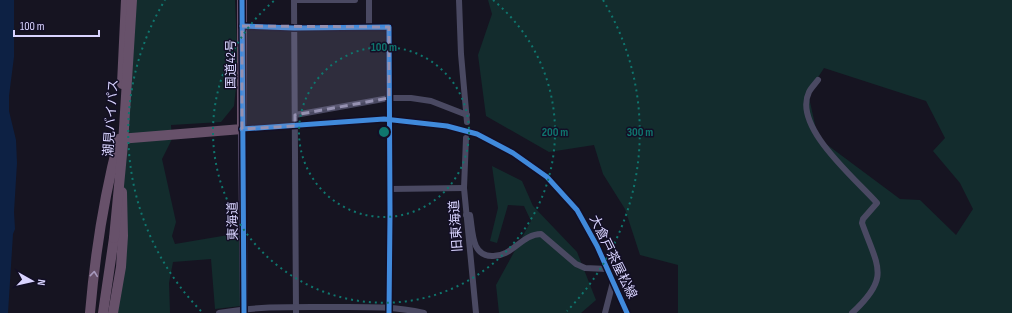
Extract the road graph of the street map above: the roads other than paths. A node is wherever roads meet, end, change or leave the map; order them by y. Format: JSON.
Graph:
{"nodes":[{"id":1,"x":126,"y":0,"type":"edge"},
{"id":2,"x":132,"y":0,"type":"edge"},
{"id":3,"x":242,"y":0,"type":"edge"},
{"id":4,"x":294,"y":0,"type":"edge"},
{"id":5,"x":355,"y":0,"type":"edge"},
{"id":6,"x":369,"y":0,"type":"edge"},
{"id":7,"x":459,"y":0,"type":"edge"},
{"id":8,"x":242,"y":26,"type":"junction"},
{"id":9,"x":369,"y":26,"type":"junction"},
{"id":10,"x":294,"y":28,"type":"junction"},
{"id":11,"x":818,"y":80,"type":"dead end"},
{"id":12,"x":389,"y":98,"type":"junction"},
{"id":13,"x":389,"y":112,"type":"dead end"},
{"id":14,"x":295,"y":115,"type":"junction"},
{"id":15,"x":296,"y":126,"type":"junction"},
{"id":16,"x":389,"y":127,"type":"dead end"},
{"id":17,"x":242,"y":129,"type":"junction"},
{"id":18,"x":466,"y":138,"type":"dead end"},
{"id":19,"x":119,"y":139,"type":"junction"},
{"id":20,"x":464,"y":188,"type":"junction"},
{"id":21,"x":390,"y":189,"type":"junction"},
{"id":22,"x":466,"y":215,"type":"junction"},
{"id":23,"x":114,"y":238,"type":"junction"},
{"id":24,"x":607,"y":269,"type":"junction"},
{"id":25,"x":613,"y":282,"type":"junction"},
{"id":26,"x":295,"y":310,"type":"edge"},
{"id":27,"x":389,"y":310,"type":"edge"},
{"id":28,"x":244,"y":311,"type":"edge"},
{"id":29,"x":90,"y":313,"type":"edge"},
{"id":30,"x":102,"y":313,"type":"edge"},
{"id":31,"x":106,"y":313,"type":"edge"},
{"id":32,"x":113,"y":313,"type":"edge"},
{"id":33,"x":219,"y":313,"type":"edge"},
{"id":34,"x":424,"y":313,"type":"edge"},
{"id":35,"x":476,"y":313,"type":"edge"},
{"id":36,"x":605,"y":313,"type":"edge"},
{"id":37,"x":627,"y":313,"type":"edge"},
{"id":38,"x":852,"y":313,"type":"edge"}],
"edges":[{"from":1,"to":19,"type":"highway"},
{"from":2,"to":23,"type":"highway","name":"潮見バイパス","bridge":true},
{"from":3,"to":8,"type":"highway","name":"国道42号"},
{"from":4,"to":5,"type":"street"},
{"from":4,"to":10,"type":"street"},
{"from":6,"to":9,"type":"street"},
{"from":7,"to":12,"type":"street"},
{"from":8,"to":10,"type":"street"},
{"from":8,"to":17,"type":"highway","name":"国道42号"},
{"from":9,"to":10,"type":"street"},
{"from":9,"to":12,"type":"street"},
{"from":10,"to":14,"type":"street"},
{"from":11,"to":38,"type":"street"},
{"from":12,"to":13,"type":"street"},
{"from":12,"to":14,"type":"street"},
{"from":14,"to":15,"type":"street"},
{"from":15,"to":17,"type":"street","name":"大倉戸茶屋松線"},
{"from":15,"to":24,"type":"street","name":"大倉戸茶屋松線"},
{"from":15,"to":26,"type":"street"},
{"from":16,"to":21,"type":"street"},
{"from":17,"to":19,"type":"highway"},
{"from":17,"to":28,"type":"main road","name":"東海道"},
{"from":18,"to":20,"type":"street","name":"旧東海道"},
{"from":29,"to":19,"type":"highway","one_way":true},
{"from":19,"to":32,"type":"highway"},
{"from":20,"to":21,"type":"street"},
{"from":20,"to":22,"type":"street","name":"旧東海道"},
{"from":21,"to":27,"type":"street"},
{"from":22,"to":24,"type":"street"},
{"from":22,"to":35,"type":"street","name":"旧東海道"},
{"from":23,"to":30,"type":"highway","name":"潮見バイパス"},
{"from":23,"to":31,"type":"highway","name":"潮見バイパス"},
{"from":24,"to":25,"type":"street","name":"大倉戸茶屋松線"},
{"from":25,"to":36,"type":"street"},
{"from":25,"to":37,"type":"street","name":"大倉戸茶屋松線"},
{"from":26,"to":27,"type":"street"},
{"from":26,"to":28,"type":"street"},
{"from":27,"to":34,"type":"street"},
{"from":28,"to":33,"type":"street"}]}
